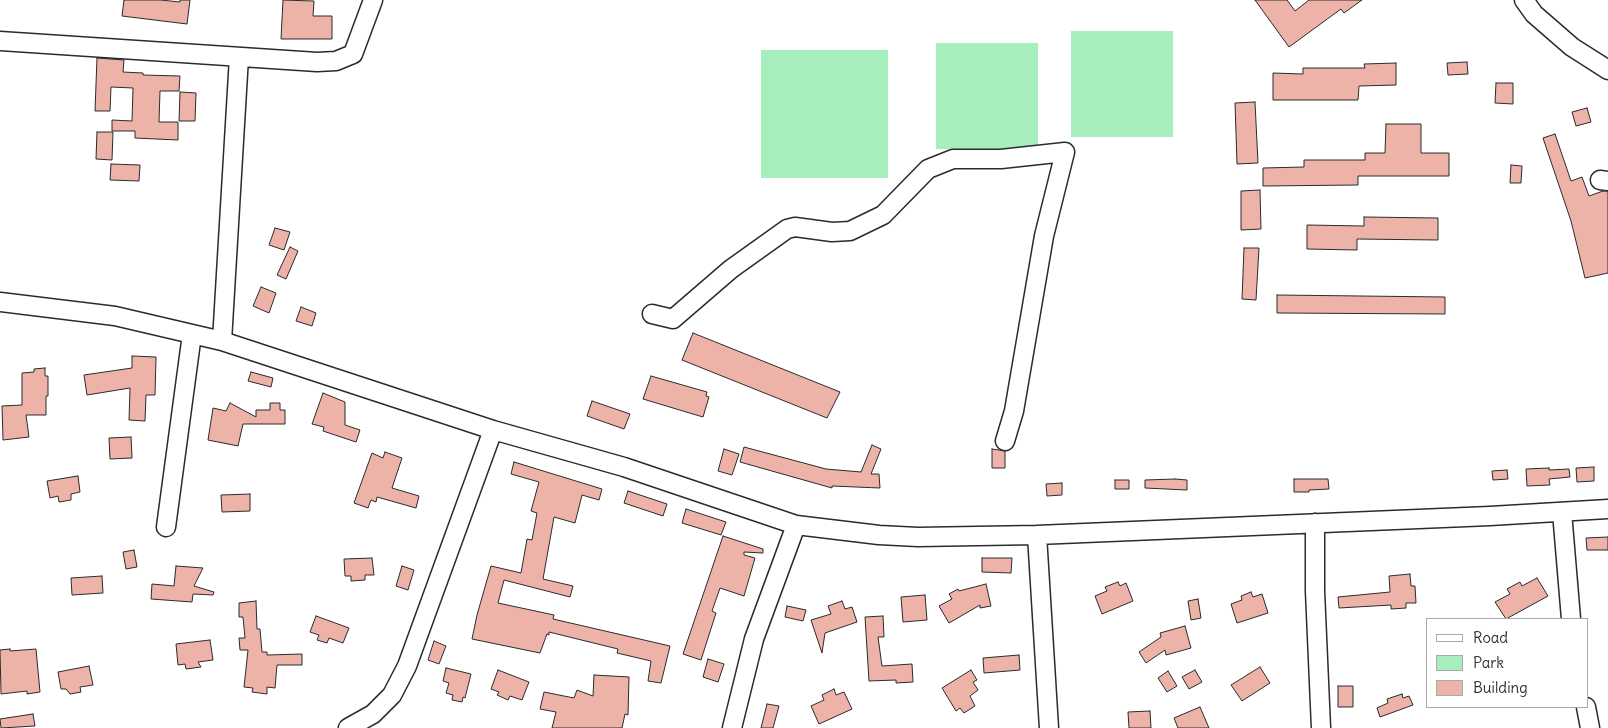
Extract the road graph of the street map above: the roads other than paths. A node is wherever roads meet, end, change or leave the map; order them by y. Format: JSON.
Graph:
{"nodes":[{"id":1,"x":373,"y":0,"type":"edge"},
{"id":2,"x":1524,"y":0,"type":"edge"},
{"id":3,"x":0,"y":41,"type":"edge"},
{"id":4,"x":239,"y":57,"type":"junction"},
{"id":5,"x":1608,"y":70,"type":"edge"},
{"id":6,"x":0,"y":302,"type":"edge"},
{"id":7,"x":652,"y":314,"type":"dead end"},
{"id":8,"x":192,"y":334,"type":"junction"},
{"id":9,"x":222,"y":341,"type":"junction"},
{"id":10,"x":493,"y":430,"type":"junction"},
{"id":11,"x":1005,"y":440,"type":"dead end"},
{"id":12,"x":1608,"y":509,"type":"edge"},
{"id":13,"x":1562,"y":512,"type":"junction"},
{"id":14,"x":1315,"y":522,"type":"junction"},
{"id":15,"x":796,"y":525,"type":"junction"},
{"id":16,"x":166,"y":527,"type":"dead end"},
{"id":17,"x":1037,"y":536,"type":"junction"},
{"id":18,"x":1571,"y":618,"type":"edge"},
{"id":19,"x":1586,"y":708,"type":"edge"},
{"id":20,"x":348,"y":728,"type":"edge"},
{"id":21,"x":732,"y":728,"type":"edge"},
{"id":22,"x":1049,"y":728,"type":"edge"},
{"id":23,"x":1321,"y":728,"type":"edge"},
{"id":24,"x":1590,"y":728,"type":"edge"}],
"edges":[{"from":1,"to":4,"type":"street"},
{"from":2,"to":5,"type":"street"},
{"from":3,"to":4,"type":"street"},
{"from":4,"to":9,"type":"street"},
{"from":6,"to":8,"type":"street"},
{"from":7,"to":11,"type":"street"},
{"from":8,"to":9,"type":"street"},
{"from":8,"to":16,"type":"street"},
{"from":9,"to":10,"type":"street"},
{"from":10,"to":15,"type":"street"},
{"from":10,"to":20,"type":"street"},
{"from":12,"to":13,"type":"street"},
{"from":13,"to":14,"type":"street"},
{"from":13,"to":18,"type":"street"},
{"from":14,"to":17,"type":"street"},
{"from":14,"to":23,"type":"street"},
{"from":15,"to":17,"type":"street"},
{"from":15,"to":21,"type":"street"},
{"from":17,"to":22,"type":"street"},
{"from":19,"to":24,"type":"street"}]}
